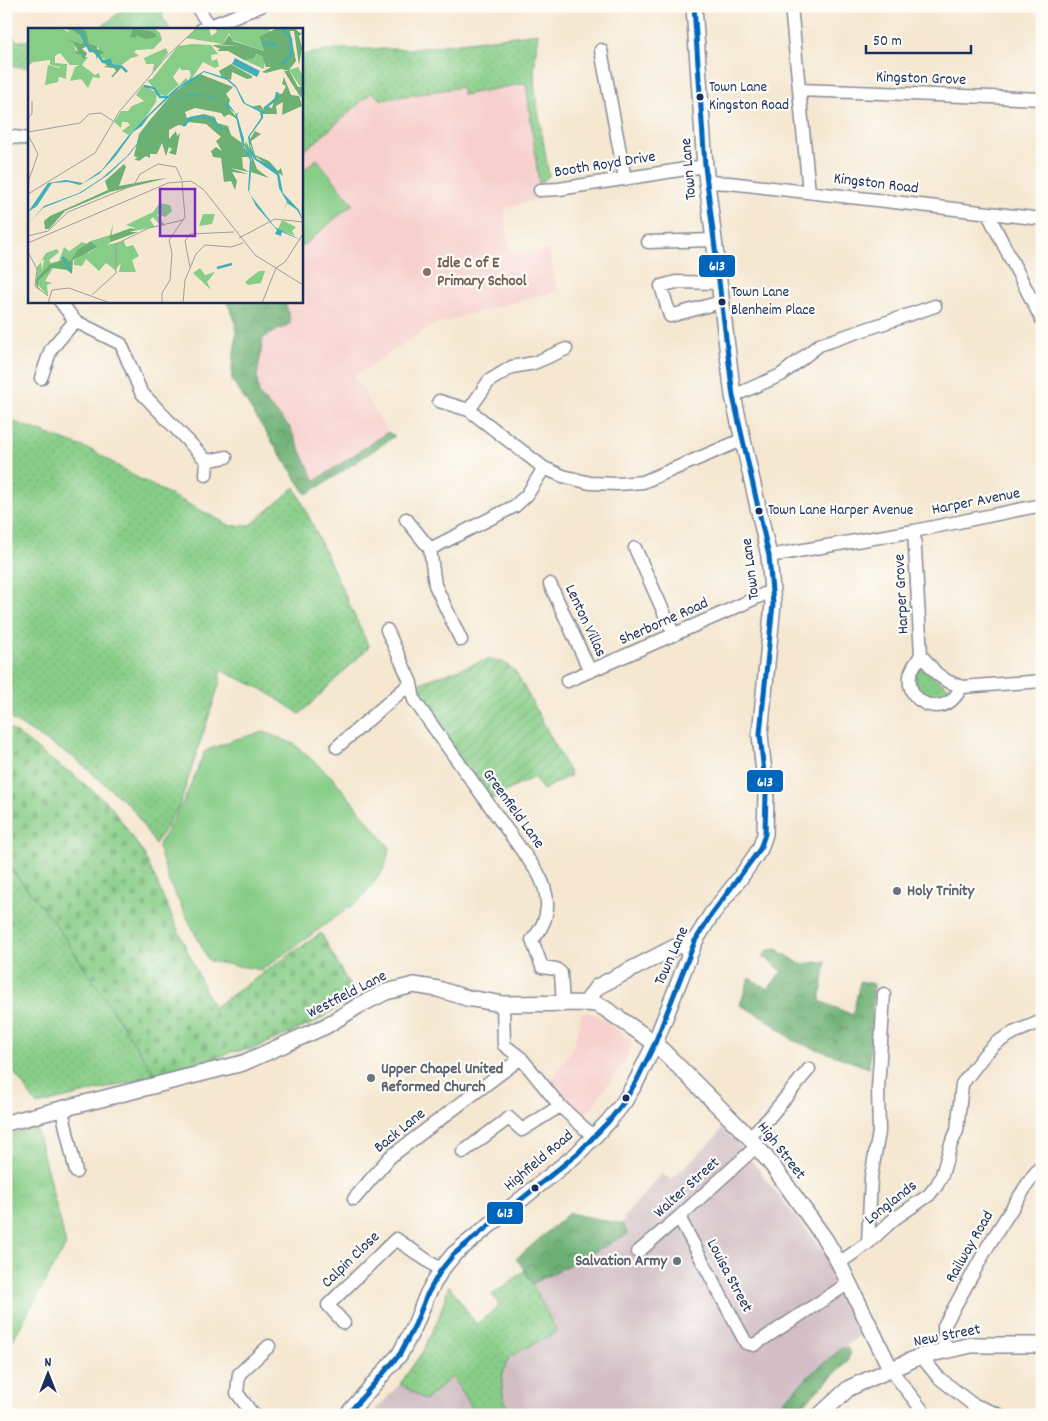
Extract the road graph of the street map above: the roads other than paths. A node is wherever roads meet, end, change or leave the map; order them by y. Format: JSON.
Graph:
{"nodes":[{"id":1,"x":196,"y":6,"type":"edge"},
{"id":2,"x":261,"y":6,"type":"edge"},
{"id":3,"x":694,"y":6,"type":"edge"},
{"id":4,"x":791,"y":6,"type":"edge"},
{"id":5,"x":206,"y":27,"type":"edge"},
{"id":6,"x":601,"y":50,"type":"dead end"},
{"id":7,"x":799,"y":90,"type":"junction"},
{"id":8,"x":1042,"y":99,"type":"edge"},
{"id":9,"x":6,"y":136,"type":"edge"},
{"id":10,"x":28,"y":139,"type":"edge"},
{"id":11,"x":705,"y":166,"type":"junction"},
{"id":12,"x":625,"y":178,"type":"junction"},
{"id":13,"x":707,"y":182,"type":"junction"},
{"id":14,"x":540,"y":190,"type":"dead end"},
{"id":15,"x":810,"y":192,"type":"junction"},
{"id":16,"x":988,"y":214,"type":"junction"},
{"id":17,"x":1042,"y":219,"type":"edge"},
{"id":18,"x":713,"y":240,"type":"junction"},
{"id":19,"x":648,"y":242,"type":"dead end"},
{"id":20,"x":718,"y":283,"type":"junction"},
{"id":21,"x":61,"y":302,"type":"edge"},
{"id":22,"x":721,"y":302,"type":"junction"},
{"id":23,"x":935,"y":306,"type":"dead end"},
{"id":24,"x":1042,"y":320,"type":"edge"},
{"id":25,"x":75,"y":321,"type":"junction"},
{"id":26,"x":566,"y":349,"type":"dead end"},
{"id":27,"x":41,"y":378,"type":"dead end"},
{"id":28,"x":733,"y":396,"type":"junction"},
{"id":29,"x":439,"y":401,"type":"dead end"},
{"id":30,"x":469,"y":410,"type":"junction"},
{"id":31,"x":744,"y":439,"type":"junction"},
{"id":32,"x":226,"y":457,"type":"dead end"},
{"id":33,"x":208,"y":461,"type":"junction"},
{"id":34,"x":544,"y":468,"type":"junction"},
{"id":35,"x":206,"y":475,"type":"dead end"},
{"id":36,"x":1042,"y":506,"type":"edge"},
{"id":37,"x":406,"y":519,"type":"dead end"},
{"id":38,"x":914,"y":530,"type":"junction"},
{"id":39,"x":635,"y":548,"type":"dead end"},
{"id":40,"x":430,"y":549,"type":"junction"},
{"id":41,"x":769,"y":556,"type":"junction"},
{"id":42,"x":550,"y":584,"type":"dead end"},
{"id":43,"x":773,"y":590,"type":"junction"},
{"id":44,"x":387,"y":630,"type":"dead end"},
{"id":45,"x":674,"y":635,"type":"junction"},
{"id":46,"x":461,"y":640,"type":"dead end"},
{"id":47,"x":921,"y":655,"type":"junction"},
{"id":48,"x":590,"y":671,"type":"junction"},
{"id":49,"x":567,"y":681,"type":"dead end"},
{"id":50,"x":1042,"y":681,"type":"edge"},
{"id":51,"x":411,"y":683,"type":"junction"},
{"id":52,"x":962,"y":686,"type":"junction"},
{"id":53,"x":337,"y":747,"type":"dead end"},
{"id":54,"x":694,"y":941,"type":"junction"},
{"id":55,"x":884,"y":994,"type":"dead end"},
{"id":56,"x":586,"y":1003,"type":"junction"},
{"id":57,"x":503,"y":1004,"type":"junction"},
{"id":58,"x":563,"y":1005,"type":"junction"},
{"id":59,"x":1042,"y":1020,"type":"edge"},
{"id":60,"x":655,"y":1043,"type":"junction"},
{"id":61,"x":521,"y":1058,"type":"junction"},
{"id":62,"x":809,"y":1069,"type":"dead end"},
{"id":63,"x":560,"y":1106,"type":"junction"},
{"id":64,"x":62,"y":1110,"type":"junction"},
{"id":65,"x":6,"y":1123,"type":"edge"},
{"id":66,"x":594,"y":1137,"type":"junction"},
{"id":67,"x":753,"y":1141,"type":"junction"},
{"id":68,"x":463,"y":1152,"type":"dead end"},
{"id":69,"x":1042,"y":1165,"type":"edge"},
{"id":70,"x":76,"y":1172,"type":"dead end"},
{"id":71,"x":354,"y":1199,"type":"dead end"},
{"id":72,"x":679,"y":1217,"type":"junction"},
{"id":73,"x":868,"y":1243,"type":"junction"},
{"id":74,"x":638,"y":1252,"type":"dead end"},
{"id":75,"x":839,"y":1263,"type":"junction"},
{"id":76,"x":441,"y":1270,"type":"junction"},
{"id":77,"x":849,"y":1283,"type":"junction"},
{"id":78,"x":344,"y":1323,"type":"dead end"},
{"id":79,"x":1042,"y":1345,"type":"edge"},
{"id":80,"x":269,"y":1346,"type":"dead end"},
{"id":81,"x":944,"y":1351,"type":"junction"},
{"id":82,"x":921,"y":1356,"type":"junction"},
{"id":83,"x":891,"y":1370,"type":"junction"},
{"id":84,"x":255,"y":1415,"type":"edge"},
{"id":85,"x":347,"y":1415,"type":"edge"},
{"id":86,"x":820,"y":1415,"type":"edge"},
{"id":87,"x":926,"y":1415,"type":"edge"},
{"id":88,"x":1000,"y":1415,"type":"edge"}],
"edges":[{"from":1,"to":5,"type":"street"},
{"from":2,"to":5,"type":"street"},
{"from":3,"to":11,"type":"street","name":"Town Lane"},
{"from":4,"to":7,"type":"street"},
{"from":6,"to":12,"type":"street"},
{"from":7,"to":8,"type":"street","name":"Kingston Grove"},
{"from":7,"to":15,"type":"street"},
{"from":9,"to":10,"type":"street"},
{"from":11,"to":12,"type":"street","name":"Booth Royd Drive"},
{"from":11,"to":13,"type":"street","name":"Town Lane"},
{"from":12,"to":14,"type":"street","name":"Booth Royd Drive"},
{"from":13,"to":15,"type":"street","name":"Kingston Road"},
{"from":13,"to":18,"type":"street","name":"Town Lane"},
{"from":15,"to":16,"type":"street","name":"Kingston Road"},
{"from":16,"to":17,"type":"street","name":"Kingston Road"},
{"from":16,"to":24,"type":"street"},
{"from":18,"to":19,"type":"street"},
{"from":18,"to":20,"type":"street","name":"Town Lane"},
{"from":20,"to":22,"type":"street","name":"Town Lane"},
{"from":20,"to":22,"type":"street"},
{"from":21,"to":25,"type":"street"},
{"from":22,"to":28,"type":"street","name":"Town Lane"},
{"from":23,"to":28,"type":"street"},
{"from":25,"to":27,"type":"street"},
{"from":25,"to":33,"type":"street"},
{"from":26,"to":30,"type":"street"},
{"from":28,"to":31,"type":"street","name":"Town Lane"},
{"from":29,"to":30,"type":"street"},
{"from":30,"to":34,"type":"street"},
{"from":31,"to":34,"type":"street"},
{"from":31,"to":41,"type":"street","name":"Town Lane"},
{"from":32,"to":33,"type":"street"},
{"from":33,"to":35,"type":"street"},
{"from":34,"to":40,"type":"street"},
{"from":36,"to":38,"type":"street","name":"Harper Avenue"},
{"from":37,"to":40,"type":"street"},
{"from":38,"to":41,"type":"street","name":"Harper Avenue"},
{"from":38,"to":47,"type":"street","name":"Harper Grove"},
{"from":39,"to":45,"type":"street"},
{"from":40,"to":46,"type":"street"},
{"from":41,"to":43,"type":"street","name":"Town Lane"},
{"from":42,"to":48,"type":"street","name":"Lenton Villas"},
{"from":43,"to":45,"type":"street","name":"Sherborne Road"},
{"from":43,"to":54,"type":"street","name":"Town Lane"},
{"from":44,"to":51,"type":"street","name":"Greenfield Lane"},
{"from":45,"to":48,"type":"street","name":"Sherborne Road"},
{"from":47,"to":52,"type":"street","name":"Harper Grove"},
{"from":47,"to":52,"type":"street","name":"Harper Grove"},
{"from":48,"to":49,"type":"street","name":"Sherborne Road"},
{"from":50,"to":52,"type":"street","name":"Harper Grove"},
{"from":51,"to":53,"type":"street"},
{"from":51,"to":58,"type":"street","name":"Greenfield Lane"},
{"from":54,"to":56,"type":"street"},
{"from":54,"to":60,"type":"street","name":"Town Lane"},
{"from":55,"to":73,"type":"street"},
{"from":56,"to":58,"type":"street","name":"Westfield Lane"},
{"from":56,"to":60,"type":"street","name":"High Street"},
{"from":57,"to":58,"type":"street","name":"Westfield Lane"},
{"from":57,"to":61,"type":"street"},
{"from":57,"to":64,"type":"street","name":"Westfield Lane"},
{"from":59,"to":73,"type":"street","name":"Longlands"},
{"from":60,"to":66,"type":"street","name":"Highfield Road"},
{"from":60,"to":67,"type":"street","name":"High Street"},
{"from":61,"to":63,"type":"street"},
{"from":61,"to":71,"type":"street","name":"Back Lane"},
{"from":62,"to":67,"type":"street","name":"Walter Street"},
{"from":63,"to":66,"type":"street"},
{"from":63,"to":68,"type":"street"},
{"from":64,"to":65,"type":"street","name":"Westfield Lane"},
{"from":64,"to":70,"type":"street"},
{"from":66,"to":76,"type":"street","name":"Highfield Road"},
{"from":67,"to":72,"type":"street","name":"Walter Street"},
{"from":67,"to":75,"type":"street","name":"High Street"},
{"from":69,"to":81,"type":"street","name":"Railway Road"},
{"from":72,"to":74,"type":"street","name":"Walter Street"},
{"from":72,"to":77,"type":"street","name":"Louisa Street"},
{"from":73,"to":75,"type":"street","name":"Longlands"},
{"from":75,"to":77,"type":"street","name":"High Street"},
{"from":76,"to":78,"type":"street","name":"Calpin Close"},
{"from":76,"to":85,"type":"street","name":"Highfield Road"},
{"from":77,"to":83,"type":"street","name":"High Street"},
{"from":79,"to":81,"type":"street","name":"New Street"},
{"from":80,"to":84,"type":"street"},
{"from":81,"to":82,"type":"street","name":"New Street"},
{"from":82,"to":83,"type":"street","name":"New Street"},
{"from":82,"to":88,"type":"street"},
{"from":83,"to":86,"type":"street","name":"New Street"},
{"from":83,"to":87,"type":"street"}]}
